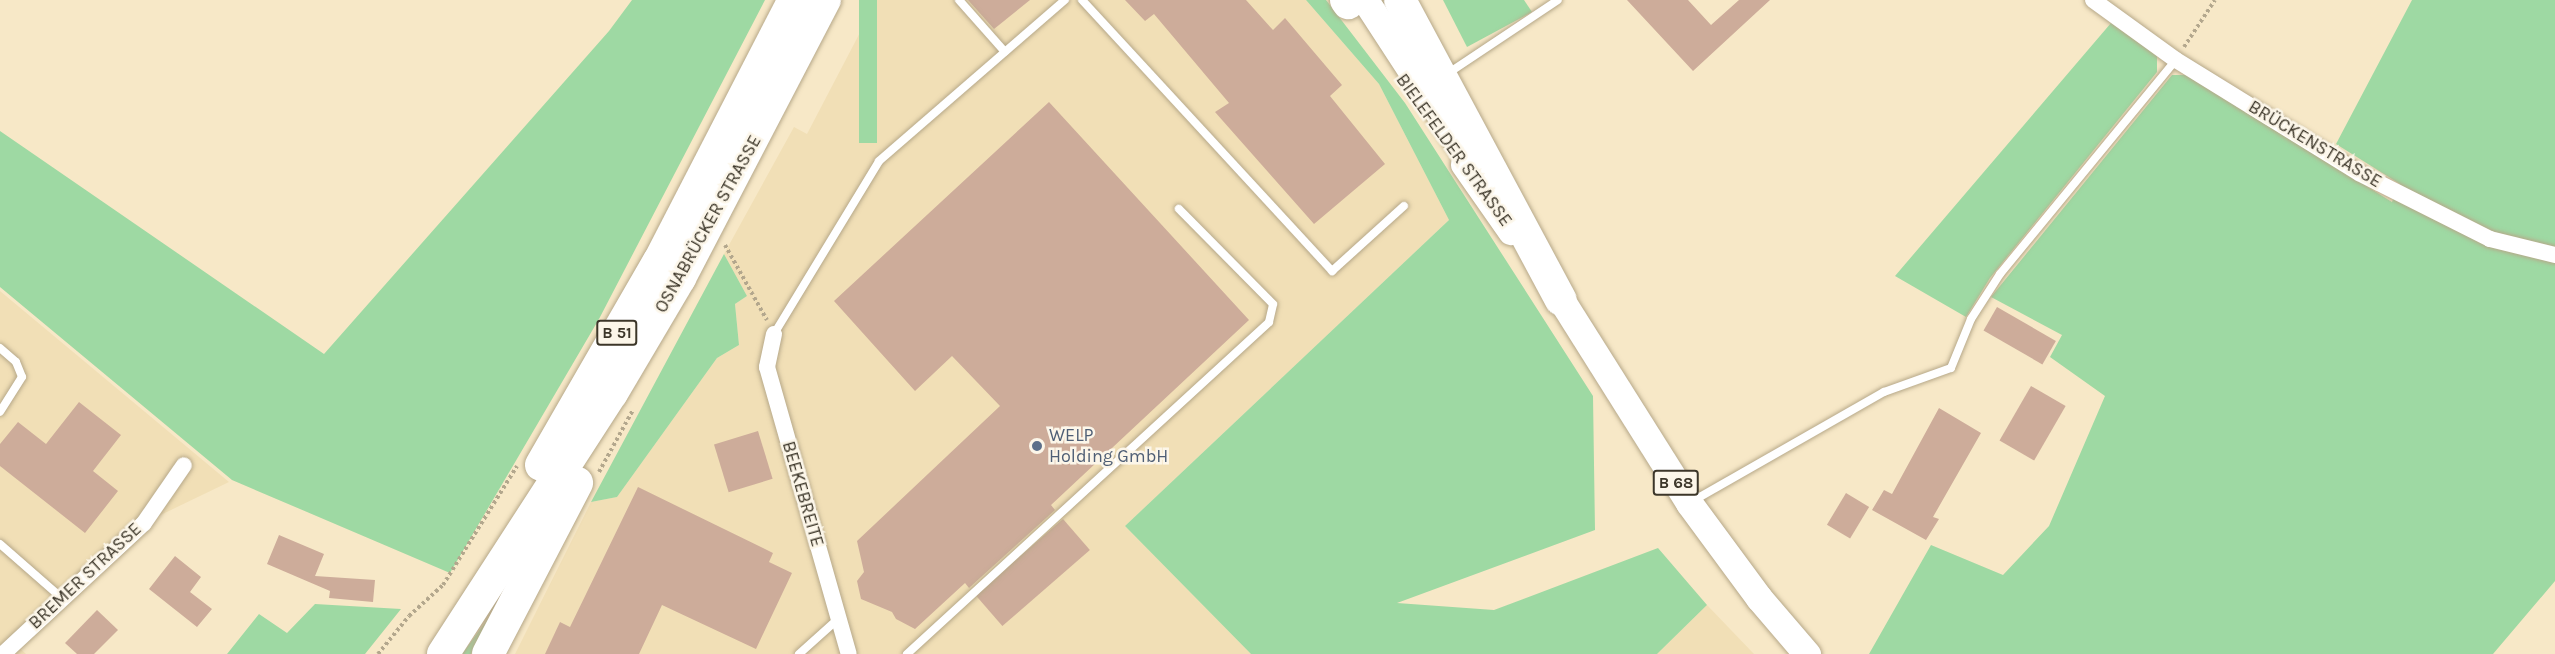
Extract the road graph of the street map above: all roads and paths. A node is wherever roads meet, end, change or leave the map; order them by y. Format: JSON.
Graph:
{"nodes":[{"id":1,"x":794,"y":0,"type":"edge"},
{"id":2,"x":825,"y":0,"type":"edge"},
{"id":3,"x":959,"y":0,"type":"edge"},
{"id":4,"x":1065,"y":0,"type":"edge"},
{"id":5,"x":1082,"y":0,"type":"edge"},
{"id":6,"x":1400,"y":0,"type":"edge"},
{"id":7,"x":1558,"y":0,"type":"edge"},
{"id":8,"x":2092,"y":0,"type":"edge"},
{"id":9,"x":2215,"y":0,"type":"edge"},
{"id":10,"x":1351,"y":1,"type":"edge"},
{"id":11,"x":1005,"y":52,"type":"junction"},
{"id":12,"x":2176,"y":60,"type":"junction"},
{"id":13,"x":1441,"y":77,"type":"junction"},
{"id":14,"x":1404,"y":206,"type":"dead end"},
{"id":15,"x":1179,"y":209,"type":"dead end"},
{"id":16,"x":720,"y":240,"type":"dead end"},
{"id":17,"x":2555,"y":255,"type":"edge"},
{"id":18,"x":680,"y":278,"type":"junction"},
{"id":19,"x":1561,"y":300,"type":"junction"},
{"id":20,"x":774,"y":334,"type":"junction"},
{"id":21,"x":0,"y":348,"type":"edge"},
{"id":22,"x":0,"y":412,"type":"edge"},
{"id":23,"x":184,"y":465,"type":"dead end"},
{"id":24,"x":1689,"y":503,"type":"junction"},
{"id":25,"x":0,"y":544,"type":"edge"},
{"id":26,"x":62,"y":598,"type":"junction"},
{"id":27,"x":838,"y":619,"type":"junction"},
{"id":28,"x":8,"y":652,"type":"edge"},
{"id":29,"x":419,"y":654,"type":"edge"},
{"id":30,"x":443,"y":654,"type":"edge"},
{"id":31,"x":488,"y":654,"type":"edge"},
{"id":32,"x":799,"y":654,"type":"edge"},
{"id":33,"x":849,"y":654,"type":"edge"},
{"id":34,"x":907,"y":654,"type":"edge"},
{"id":35,"x":1808,"y":654,"type":"edge"}],
"edges":[{"from":1,"to":29,"type":"highway","name":"OSNABRÜCKER STRASSE","number":"B 51"},
{"from":2,"to":18,"type":"highway","name":"OSNABRÜCKER STRASSE","number":"B 51"},
{"from":3,"to":11,"type":"lane"},
{"from":4,"to":11,"type":"lane"},
{"from":5,"to":14,"type":"lane"},
{"from":6,"to":13,"type":"highway","number":"B 68"},
{"from":7,"to":13,"type":"lane"},
{"from":8,"to":12,"type":"street","name":"BRÜCKENSTRASSE"},
{"from":9,"to":12,"type":"path"},
{"from":10,"to":19,"type":"main road","name":"BIELEFELDER STRASSE","number":"B 68"},
{"from":11,"to":20,"type":"lane"},
{"from":12,"to":17,"type":"street","name":"BRÜCKENSTRASSE"},
{"from":12,"to":24,"type":"lane"},
{"from":13,"to":19,"type":"highway","number":"B 68"},
{"from":15,"to":34,"type":"lane"},
{"from":16,"to":20,"type":"path"},
{"from":18,"to":30,"type":"highway","name":"OSNABRÜCKER STRASSE","number":"B 51"},
{"from":18,"to":31,"type":"highway"},
{"from":19,"to":24,"type":"main road","name":"BIELEFELDER STRASSE","number":"B 68"},
{"from":20,"to":27,"type":"street","name":"BEEKEBREITE"},
{"from":21,"to":22,"type":"lane"},
{"from":23,"to":26,"type":"street","name":"BREMER STRASSE"},
{"from":24,"to":35,"type":"main road","name":"BIELEFELDER STRASSE","number":"B 68"},
{"from":25,"to":26,"type":"lane"},
{"from":26,"to":28,"type":"street","name":"BREMER STRASSE"},
{"from":27,"to":32,"type":"lane"},
{"from":27,"to":33,"type":"street","name":"BEEKEBREITE"}]}
